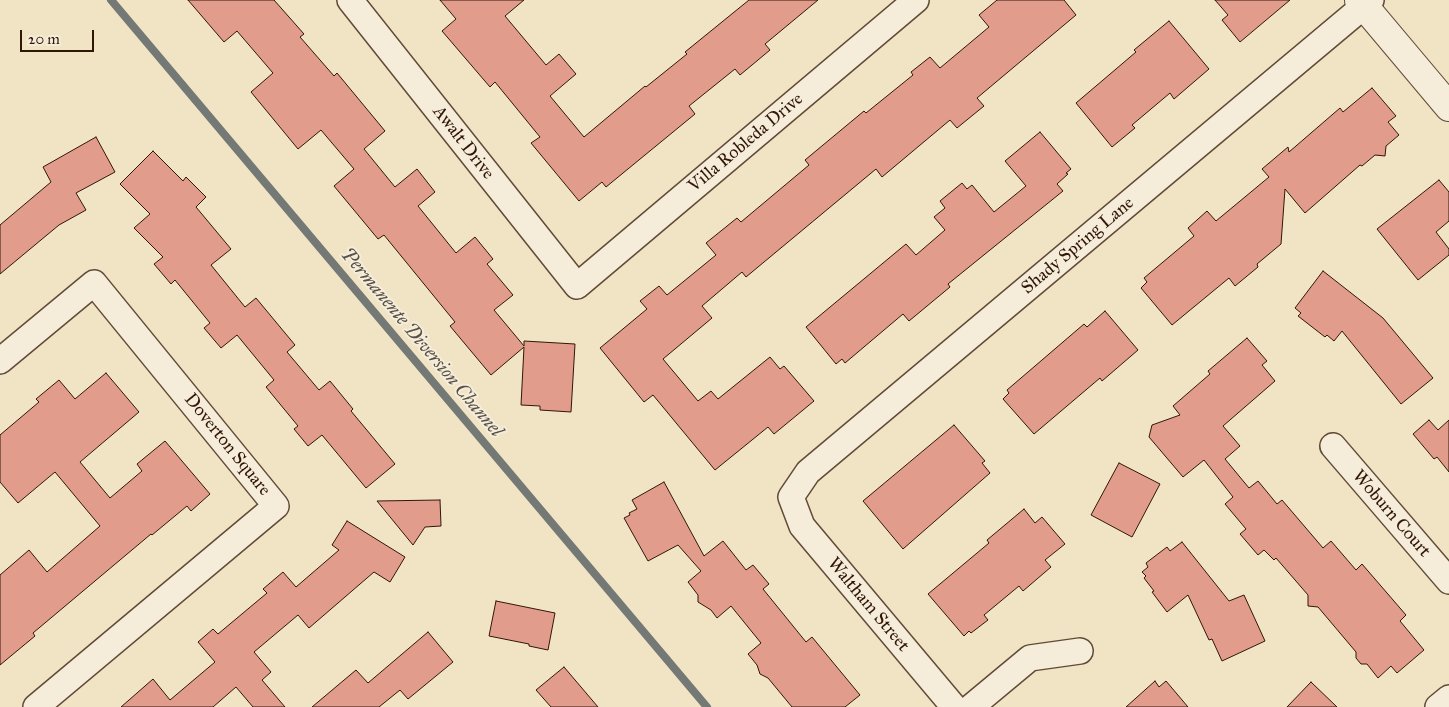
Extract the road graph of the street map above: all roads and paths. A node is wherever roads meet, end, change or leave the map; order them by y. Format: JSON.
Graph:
{"nodes":[{"id":1,"x":350,"y":0,"type":"edge"},
{"id":2,"x":916,"y":0,"type":"edge"},
{"id":3,"x":1365,"y":2,"type":"edge"},
{"id":4,"x":1449,"y":107,"type":"edge"},
{"id":5,"x":577,"y":286,"type":"joint"},
{"id":6,"x":0,"y":361,"type":"edge"},
{"id":7,"x":1333,"y":446,"type":"dead end"},
{"id":8,"x":791,"y":497,"type":"joint"},
{"id":9,"x":1449,"y":581,"type":"edge"},
{"id":10,"x":1080,"y":651,"type":"dead end"},
{"id":11,"x":1449,"y":698,"type":"edge"},
{"id":12,"x":36,"y":707,"type":"edge"},
{"id":13,"x":954,"y":707,"type":"edge"},
{"id":14,"x":970,"y":707,"type":"edge"},
{"id":15,"x":1438,"y":707,"type":"edge"}],
"edges":[{"from":1,"to":5,"type":"street","name":"Awalt Drive"},
{"from":2,"to":5,"type":"street","name":"Villa Robleda Drive"},
{"from":3,"to":4,"type":"street"},
{"from":3,"to":8,"type":"street","name":"Shady Spring Lane"},
{"from":6,"to":12,"type":"street","name":"Doverton Square"},
{"from":7,"to":9,"type":"street","name":"Woburn Court"},
{"from":8,"to":13,"type":"street","name":"Waltham Street"},
{"from":10,"to":14,"type":"street"},
{"from":11,"to":15,"type":"street"}]}
